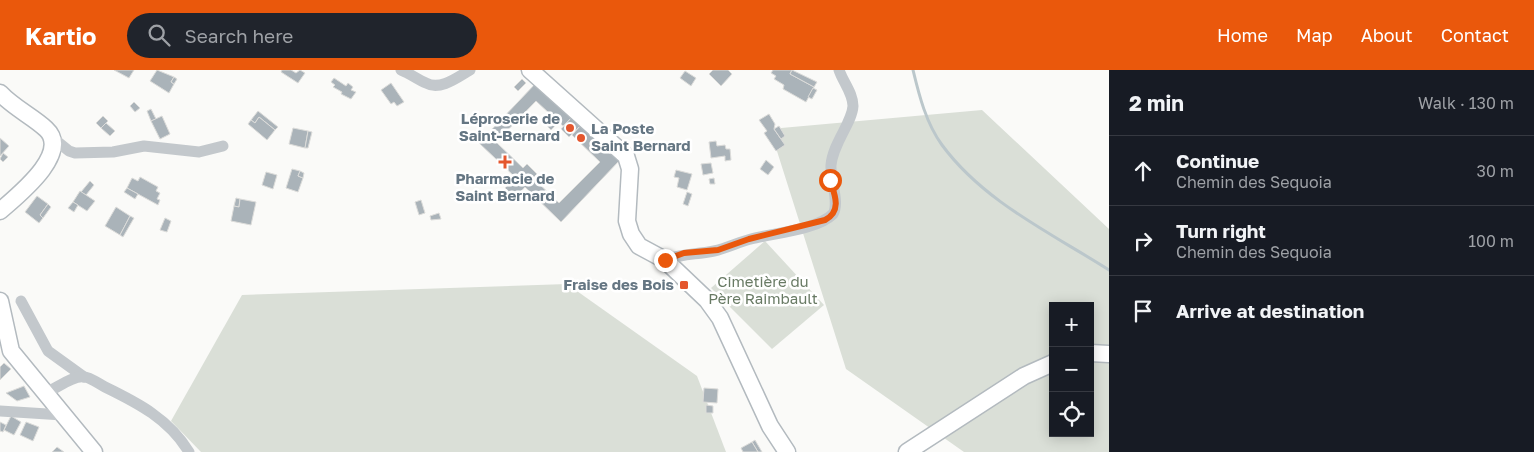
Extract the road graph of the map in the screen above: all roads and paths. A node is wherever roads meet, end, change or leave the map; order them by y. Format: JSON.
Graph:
{"nodes":[{"id":1,"x":400,"y":70,"type":"edge"},
{"id":2,"x":470,"y":70,"type":"edge"},
{"id":3,"x":530,"y":70,"type":"edge"},
{"id":4,"x":838,"y":71,"type":"edge"},
{"id":5,"x":0,"y":93,"type":"edge"},
{"id":6,"x":53,"y":138,"type":"junction"},
{"id":7,"x":223,"y":146,"type":"dead end"},
{"id":8,"x":1,"y":207,"type":"edge"},
{"id":9,"x":665,"y":260,"type":"junction"},
{"id":10,"x":0,"y":301,"type":"edge"},
{"id":11,"x":21,"y":301,"type":"dead end"},
{"id":12,"x":4,"y":335,"type":"edge"},
{"id":13,"x":1094,"y":353,"type":"edge"},
{"id":14,"x":1109,"y":354,"type":"edge"},
{"id":15,"x":1049,"y":364,"type":"edge"},
{"id":16,"x":84,"y":376,"type":"junction"},
{"id":17,"x":45,"y":393,"type":"junction"},
{"id":18,"x":0,"y":411,"type":"edge"},
{"id":19,"x":63,"y":414,"type":"junction"},
{"id":20,"x":94,"y":452,"type":"edge"},
{"id":21,"x":189,"y":452,"type":"edge"},
{"id":22,"x":787,"y":452,"type":"edge"},
{"id":23,"x":907,"y":452,"type":"edge"}],
"edges":[{"from":1,"to":2,"type":"street"},
{"from":3,"to":9,"type":"street"},
{"from":4,"to":9,"type":"street"},
{"from":5,"to":6,"type":"street"},
{"from":6,"to":7,"type":"street"},
{"from":6,"to":8,"type":"street"},
{"from":9,"to":22,"type":"street"},
{"from":10,"to":12,"type":"street"},
{"from":11,"to":16,"type":"street"},
{"from":12,"to":17,"type":"street"},
{"from":13,"to":14,"type":"street"},
{"from":15,"to":23,"type":"street"},
{"from":16,"to":17,"type":"street"},
{"from":16,"to":21,"type":"street"},
{"from":17,"to":19,"type":"street"},
{"from":18,"to":19,"type":"street"},
{"from":19,"to":20,"type":"street"}]}
